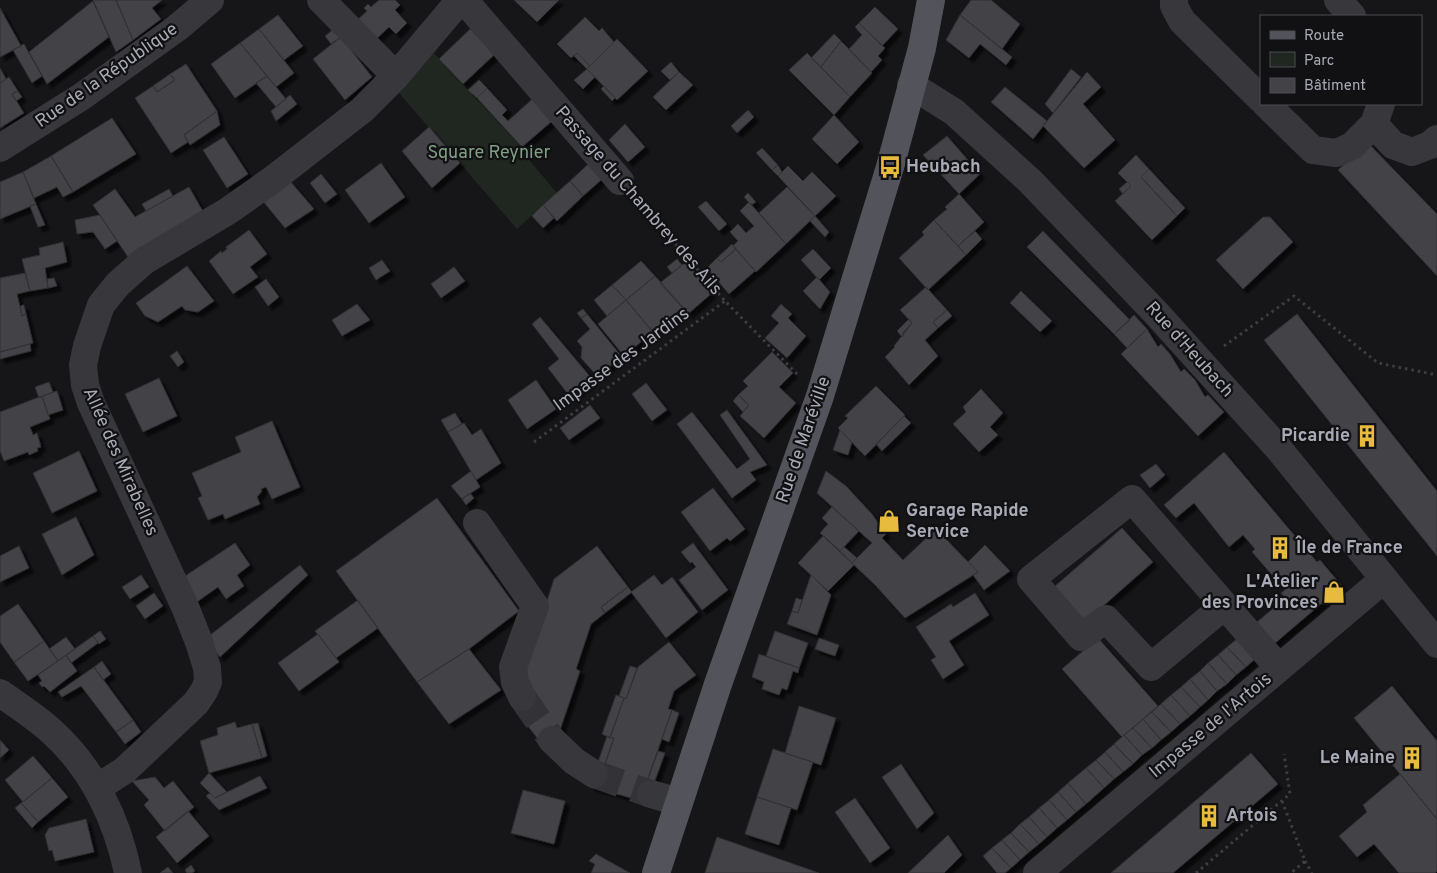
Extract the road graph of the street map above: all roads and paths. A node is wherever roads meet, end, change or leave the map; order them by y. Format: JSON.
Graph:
{"nodes":[{"id":1,"x":210,"y":0,"type":"edge"},
{"id":2,"x":321,"y":0,"type":"edge"},
{"id":3,"x":462,"y":0,"type":"edge"},
{"id":4,"x":931,"y":0,"type":"edge"},
{"id":5,"x":1174,"y":0,"type":"edge"},
{"id":6,"x":1338,"y":0,"type":"edge"},
{"id":7,"x":1351,"y":15,"type":"edge"},
{"id":8,"x":396,"y":76,"type":"junction"},
{"id":9,"x":911,"y":85,"type":"junction"},
{"id":10,"x":1260,"y":98,"type":"edge"},
{"id":11,"x":1267,"y":105,"type":"edge"},
{"id":12,"x":1378,"y":114,"type":"edge"},
{"id":13,"x":1437,"y":139,"type":"edge"},
{"id":14,"x":0,"y":148,"type":"edge"},
{"id":15,"x":620,"y":181,"type":"joint"},
{"id":16,"x":726,"y":301,"type":"junction"},
{"id":17,"x":1201,"y":362,"type":"junction"},
{"id":18,"x":1437,"y":375,"type":"edge"},
{"id":19,"x":820,"y":396,"type":"junction"},
{"id":20,"x":534,"y":442,"type":"dead end"},
{"id":21,"x":476,"y":523,"type":"dead end"},
{"id":22,"x":1384,"y":579,"type":"junction"},
{"id":23,"x":1224,"y":606,"type":"junction"},
{"id":24,"x":1437,"y":644,"type":"edge"},
{"id":25,"x":1279,"y":668,"type":"junction"},
{"id":26,"x":0,"y":693,"type":"edge"},
{"id":27,"x":522,"y":697,"type":"tunnel mouth"},
{"id":28,"x":552,"y":740,"type":"tunnel mouth"},
{"id":29,"x":1284,"y":754,"type":"dead end"},
{"id":30,"x":594,"y":774,"type":"tunnel mouth"},
{"id":31,"x":97,"y":788,"type":"junction"},
{"id":32,"x":650,"y":794,"type":"tunnel mouth"},
{"id":33,"x":1282,"y":801,"type":"junction"},
{"id":34,"x":679,"y":802,"type":"junction"},
{"id":35,"x":1305,"y":861,"type":"junction"},
{"id":36,"x":128,"y":873,"type":"edge"},
{"id":37,"x":656,"y":873,"type":"edge"},
{"id":38,"x":1037,"y":873,"type":"edge"},
{"id":39,"x":1196,"y":873,"type":"edge"},
{"id":40,"x":1291,"y":873,"type":"edge"},
{"id":41,"x":1312,"y":873,"type":"edge"}],
"edges":[{"from":1,"to":14,"type":"street","name":"Rue de la République"},
{"from":2,"to":8,"type":"street"},
{"from":3,"to":8,"type":"street","name":"Allée des Mirabelles"},
{"from":3,"to":15,"type":"street","name":"Passage du Chambrey des Ails"},
{"from":4,"to":9,"type":"main road","name":"Rue de Maréville"},
{"from":5,"to":10,"type":"street"},
{"from":6,"to":7,"type":"street"},
{"from":8,"to":31,"type":"street","name":"Allée des Mirabelles"},
{"from":9,"to":17,"type":"street","name":"Rue d'Heubach"},
{"from":9,"to":19,"type":"main road","name":"Rue de Maréville"},
{"from":11,"to":12,"type":"street"},
{"from":12,"to":13,"type":"street"},
{"from":15,"to":16,"type":"path","name":"Passage du Chambrey des Ails"},
{"from":16,"to":19,"type":"path","name":"Passage du Chambrey des Ails"},
{"from":16,"to":20,"type":"path","name":"Impasse des Jardins"},
{"from":17,"to":18,"type":"path"},
{"from":17,"to":22,"type":"street","name":"Rue d'Heubach"},
{"from":19,"to":34,"type":"main road","name":"Rue de Maréville"},
{"from":21,"to":27,"type":"street"},
{"from":22,"to":24,"type":"street","name":"Rue d'Heubach"},
{"from":22,"to":25,"type":"street","name":"Impasse de l'Artois"},
{"from":23,"to":23,"type":"street"},
{"from":23,"to":25,"type":"street"},
{"from":25,"to":38,"type":"street","name":"Impasse de l'Artois"},
{"from":26,"to":31,"type":"street"},
{"from":28,"to":30,"type":"street"},
{"from":29,"to":33,"type":"path"},
{"from":31,"to":36,"type":"street"},
{"from":32,"to":34,"type":"street"},
{"from":33,"to":35,"type":"path"},
{"from":33,"to":39,"type":"path"},
{"from":34,"to":37,"type":"main road","name":"Rue de Maréville"},
{"from":35,"to":40,"type":"path"},
{"from":35,"to":41,"type":"path"}]}
